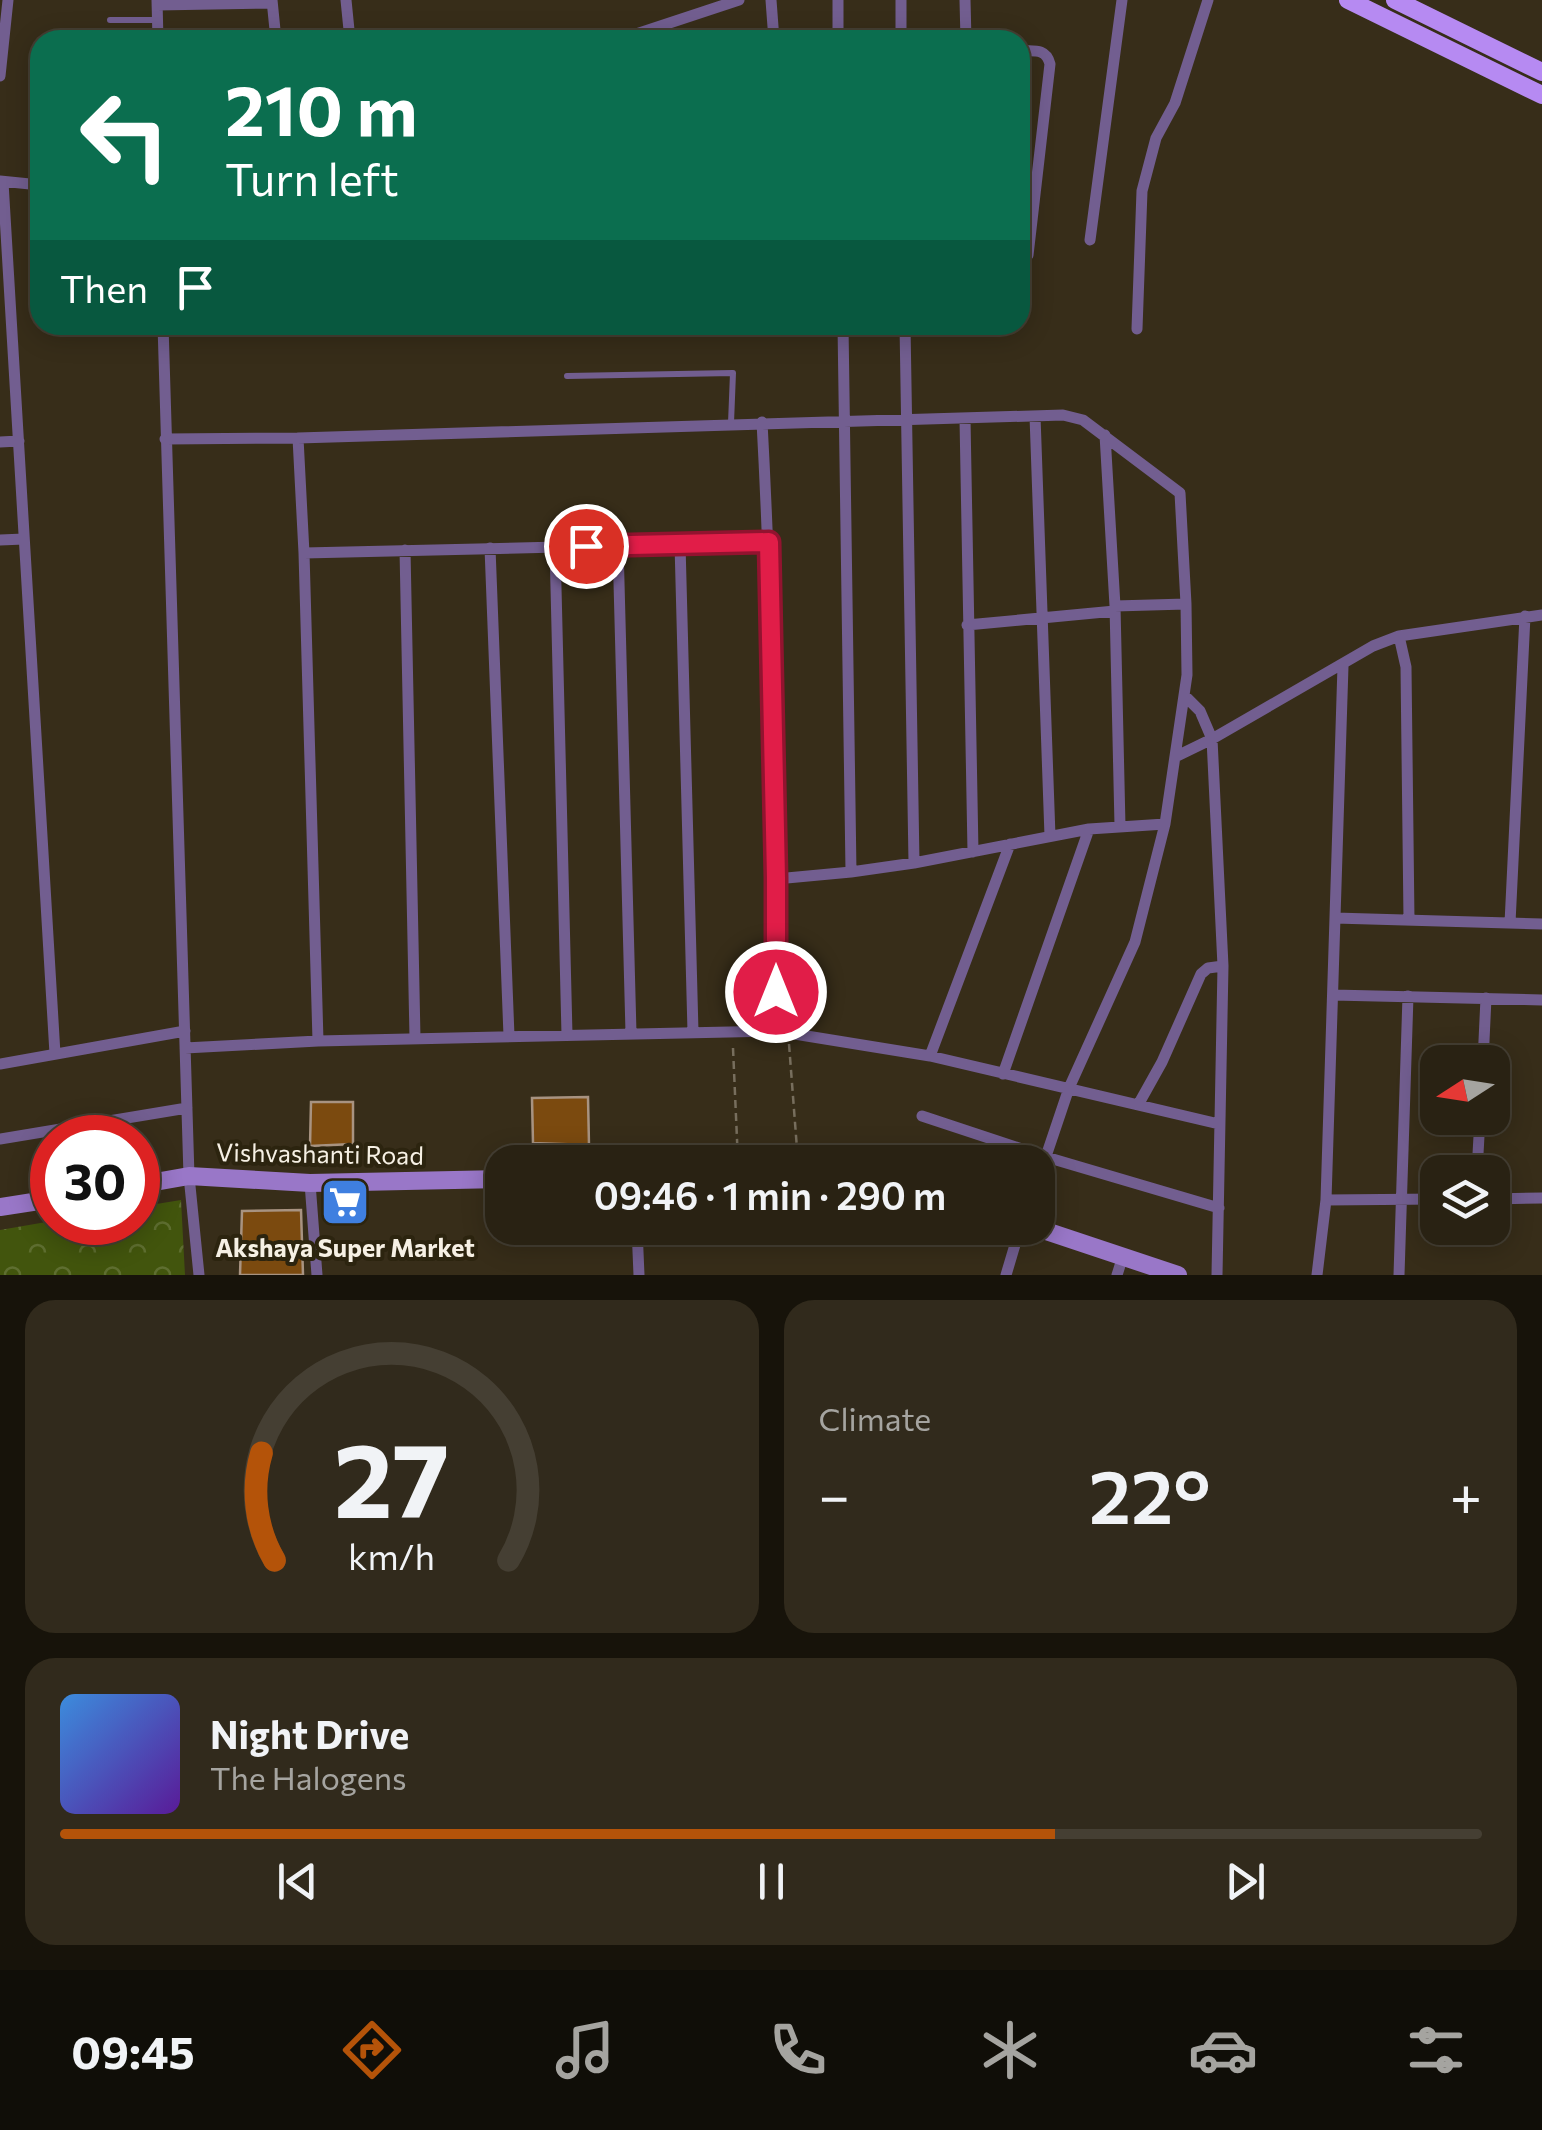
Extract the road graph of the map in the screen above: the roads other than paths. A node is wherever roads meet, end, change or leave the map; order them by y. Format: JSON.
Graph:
{"nodes":[{"id":1,"x":8,"y":0,"type":"edge"},
{"id":2,"x":346,"y":0,"type":"edge"},
{"id":3,"x":738,"y":0,"type":"edge"},
{"id":4,"x":771,"y":0,"type":"edge"},
{"id":5,"x":838,"y":0,"type":"edge"},
{"id":6,"x":901,"y":0,"type":"edge"},
{"id":7,"x":965,"y":0,"type":"edge"},
{"id":8,"x":1122,"y":0,"type":"edge"},
{"id":9,"x":1208,"y":0,"type":"edge"},
{"id":10,"x":1348,"y":0,"type":"edge"},
{"id":11,"x":1395,"y":0,"type":"edge"},
{"id":12,"x":272,"y":2,"type":"edge"},
{"id":13,"x":157,"y":3,"type":"edge"},
{"id":14,"x":110,"y":20,"type":"dead end"},
{"id":15,"x":157,"y":20,"type":"junction"},
{"id":16,"x":158,"y":30,"type":"edge"},
{"id":17,"x":275,"y":30,"type":"edge"},
{"id":18,"x":349,"y":30,"type":"edge"},
{"id":19,"x":649,"y":30,"type":"edge"},
{"id":20,"x":773,"y":30,"type":"edge"},
{"id":21,"x":838,"y":30,"type":"edge"},
{"id":22,"x":901,"y":30,"type":"edge"},
{"id":23,"x":966,"y":30,"type":"edge"},
{"id":24,"x":1030,"y":51,"type":"edge"},
{"id":25,"x":1542,"y":72,"type":"edge"},
{"id":26,"x":0,"y":76,"type":"edge"},
{"id":27,"x":1542,"y":94,"type":"edge"},
{"id":28,"x":1,"y":182,"type":"edge"},
{"id":29,"x":30,"y":183,"type":"edge"},
{"id":30,"x":1030,"y":238,"type":"edge"},
{"id":31,"x":1090,"y":240,"type":"dead end"},
{"id":32,"x":3,"y":242,"type":"edge"},
{"id":33,"x":1137,"y":329,"type":"dead end"},
{"id":34,"x":6,"y":330,"type":"edge"},
{"id":35,"x":163,"y":335,"type":"edge"},
{"id":36,"x":843,"y":335,"type":"edge"},
{"id":37,"x":905,"y":335,"type":"edge"},
{"id":38,"x":567,"y":376,"type":"dead end"},
{"id":39,"x":1035,"y":416,"type":"junction"},
{"id":40,"x":965,"y":418,"type":"junction"},
{"id":41,"x":907,"y":420,"type":"junction"},
{"id":42,"x":844,"y":421,"type":"junction"},
{"id":43,"x":762,"y":422,"type":"junction"},
{"id":44,"x":732,"y":423,"type":"junction"},
{"id":45,"x":1104,"y":435,"type":"junction"},
{"id":46,"x":298,"y":438,"type":"junction"},
{"id":47,"x":165,"y":439,"type":"junction"},
{"id":48,"x":19,"y":441,"type":"junction"},
{"id":49,"x":0,"y":442,"type":"edge"},
{"id":50,"x":24,"y":539,"type":"junction"},
{"id":51,"x":0,"y":540,"type":"edge"},
{"id":52,"x":769,"y":542,"type":"junction"},
{"id":53,"x":680,"y":544,"type":"junction"},
{"id":54,"x":618,"y":545,"type":"junction"},
{"id":55,"x":555,"y":547,"type":"junction"},
{"id":56,"x":490,"y":548,"type":"junction"},
{"id":57,"x":405,"y":550,"type":"junction"},
{"id":58,"x":304,"y":552,"type":"junction"},
{"id":59,"x":1186,"y":604,"type":"junction"},
{"id":60,"x":1115,"y":609,"type":"junction"},
{"id":61,"x":1542,"y":615,"type":"edge"},
{"id":62,"x":1525,"y":616,"type":"junction"},
{"id":63,"x":1042,"y":617,"type":"junction"},
{"id":64,"x":967,"y":625,"type":"junction"},
{"id":65,"x":1399,"y":636,"type":"junction"},
{"id":66,"x":1343,"y":666,"type":"junction"},
{"id":67,"x":1184,"y":695,"type":"junction"},
{"id":68,"x":1212,"y":740,"type":"junction"},
{"id":69,"x":1175,"y":756,"type":"junction"},
{"id":70,"x":1165,"y":824,"type":"junction"},
{"id":71,"x":1120,"y":826,"type":"junction"},
{"id":72,"x":1089,"y":829,"type":"junction"},
{"id":73,"x":1050,"y":836,"type":"junction"},
{"id":74,"x":1010,"y":844,"type":"junction"},
{"id":75,"x":973,"y":852,"type":"junction"},
{"id":76,"x":914,"y":863,"type":"junction"},
{"id":77,"x":852,"y":872,"type":"junction"},
{"id":78,"x":776,"y":878,"type":"junction"},
{"id":79,"x":1335,"y":918,"type":"junction"},
{"id":80,"x":1409,"y":920,"type":"junction"},
{"id":81,"x":1510,"y":923,"type":"junction"},
{"id":82,"x":1542,"y":924,"type":"edge"},
{"id":83,"x":1223,"y":966,"type":"junction"},
{"id":84,"x":1333,"y":994,"type":"junction"},
{"id":85,"x":1408,"y":996,"type":"junction"},
{"id":86,"x":1486,"y":998,"type":"junction"},
{"id":87,"x":1542,"y":1000,"type":"edge"},
{"id":88,"x":185,"y":1031,"type":"junction"},
{"id":89,"x":782,"y":1031,"type":"junction"},
{"id":90,"x":693,"y":1032,"type":"junction"},
{"id":91,"x":630,"y":1033,"type":"junction"},
{"id":92,"x":567,"y":1034,"type":"junction"},
{"id":93,"x":509,"y":1036,"type":"junction"},
{"id":94,"x":414,"y":1038,"type":"junction"},
{"id":95,"x":318,"y":1040,"type":"junction"},
{"id":96,"x":1484,"y":1045,"type":"edge"},
{"id":97,"x":186,"y":1048,"type":"junction"},
{"id":98,"x":56,"y":1054,"type":"junction"},
{"id":99,"x":930,"y":1056,"type":"junction"},
{"id":100,"x":0,"y":1064,"type":"edge"},
{"id":101,"x":1003,"y":1074,"type":"junction"},
{"id":102,"x":1069,"y":1088,"type":"junction"},
{"id":103,"x":1138,"y":1105,"type":"junction"},
{"id":104,"x":188,"y":1108,"type":"junction"},
{"id":105,"x":922,"y":1116,"type":"dead end"},
{"id":106,"x":1219,"y":1124,"type":"junction"},
{"id":107,"x":0,"y":1139,"type":"edge"},
{"id":108,"x":1010,"y":1145,"type":"edge"},
{"id":109,"x":1050,"y":1145,"type":"edge"},
{"id":110,"x":1055,"y":1160,"type":"edge"},
{"id":111,"x":189,"y":1176,"type":"junction"},
{"id":112,"x":485,"y":1178,"type":"edge"},
{"id":113,"x":160,"y":1181,"type":"edge"},
{"id":114,"x":310,"y":1183,"type":"junction"},
{"id":115,"x":1542,"y":1198,"type":"edge"},
{"id":116,"x":1510,"y":1199,"type":"edge"},
{"id":117,"x":1326,"y":1200,"type":"junction"},
{"id":118,"x":1402,"y":1200,"type":"junction"},
{"id":119,"x":1420,"y":1200,"type":"edge"},
{"id":120,"x":30,"y":1203,"type":"edge"},
{"id":121,"x":0,"y":1208,"type":"edge"},
{"id":122,"x":1219,"y":1208,"type":"junction"},
{"id":123,"x":1055,"y":1234,"type":"edge"},
{"id":124,"x":638,"y":1245,"type":"edge"},
{"id":125,"x":1015,"y":1245,"type":"edge"},
{"id":126,"x":1123,"y":1256,"type":"junction"},
{"id":127,"x":199,"y":1275,"type":"edge"},
{"id":128,"x":317,"y":1275,"type":"edge"},
{"id":129,"x":639,"y":1275,"type":"edge"},
{"id":130,"x":1006,"y":1275,"type":"edge"},
{"id":131,"x":1117,"y":1275,"type":"edge"},
{"id":132,"x":1178,"y":1275,"type":"edge"},
{"id":133,"x":1217,"y":1275,"type":"edge"},
{"id":134,"x":1317,"y":1275,"type":"edge"},
{"id":135,"x":1399,"y":1275,"type":"edge"}],
"edges":[{"from":1,"to":26,"type":"street"},
{"from":2,"to":18,"type":"street"},
{"from":3,"to":19,"type":"street"},
{"from":4,"to":20,"type":"street"},
{"from":5,"to":21,"type":"street"},
{"from":6,"to":22,"type":"street"},
{"from":7,"to":23,"type":"street"},
{"from":8,"to":31,"type":"street"},
{"from":9,"to":33,"type":"street"},
{"from":10,"to":27,"type":"main road"},
{"from":11,"to":25,"type":"main road"},
{"from":12,"to":13,"type":"street"},
{"from":12,"to":17,"type":"street"},
{"from":13,"to":15,"type":"street"},
{"from":14,"to":15,"type":"lane"},
{"from":15,"to":16,"type":"street"},
{"from":24,"to":30,"type":"street"},
{"from":28,"to":29,"type":"street"},
{"from":28,"to":32,"type":"street"},
{"from":32,"to":34,"type":"street"},
{"from":34,"to":48,"type":"street"},
{"from":35,"to":47,"type":"street"},
{"from":36,"to":42,"type":"street"},
{"from":37,"to":41,"type":"street"},
{"from":38,"to":44,"type":"lane"},
{"from":39,"to":40,"type":"street"},
{"from":39,"to":45,"type":"street"},
{"from":39,"to":63,"type":"street"},
{"from":40,"to":41,"type":"street"},
{"from":40,"to":64,"type":"street"},
{"from":41,"to":42,"type":"street"},
{"from":41,"to":76,"type":"street"},
{"from":42,"to":43,"type":"street"},
{"from":42,"to":77,"type":"street"},
{"from":43,"to":44,"type":"street"},
{"from":43,"to":52,"type":"street"},
{"from":44,"to":46,"type":"street"},
{"from":45,"to":59,"type":"street"},
{"from":45,"to":60,"type":"street"},
{"from":46,"to":47,"type":"street"},
{"from":46,"to":58,"type":"street"},
{"from":47,"to":88,"type":"street"},
{"from":48,"to":49,"type":"street"},
{"from":48,"to":50,"type":"street"},
{"from":50,"to":51,"type":"street"},
{"from":50,"to":98,"type":"street"},
{"from":52,"to":53,"type":"street"},
{"from":52,"to":78,"type":"street"},
{"from":53,"to":54,"type":"street"},
{"from":53,"to":90,"type":"street"},
{"from":54,"to":55,"type":"street"},
{"from":54,"to":91,"type":"street"},
{"from":55,"to":56,"type":"street"},
{"from":55,"to":92,"type":"street"},
{"from":56,"to":57,"type":"street"},
{"from":56,"to":93,"type":"street"},
{"from":57,"to":58,"type":"street"},
{"from":57,"to":94,"type":"street"},
{"from":58,"to":95,"type":"street"},
{"from":59,"to":60,"type":"street"},
{"from":59,"to":67,"type":"street"},
{"from":60,"to":63,"type":"street"},
{"from":60,"to":71,"type":"street"},
{"from":61,"to":62,"type":"street"},
{"from":62,"to":65,"type":"street"},
{"from":62,"to":81,"type":"street"},
{"from":63,"to":64,"type":"street"},
{"from":63,"to":73,"type":"street"},
{"from":64,"to":75,"type":"street"},
{"from":65,"to":66,"type":"street"},
{"from":65,"to":80,"type":"street"},
{"from":66,"to":68,"type":"street"},
{"from":66,"to":79,"type":"street"},
{"from":67,"to":68,"type":"street"},
{"from":67,"to":69,"type":"street"},
{"from":68,"to":69,"type":"street"},
{"from":68,"to":83,"type":"street"},
{"from":69,"to":70,"type":"street"},
{"from":70,"to":71,"type":"street"},
{"from":70,"to":102,"type":"street"},
{"from":71,"to":72,"type":"street"},
{"from":72,"to":73,"type":"street"},
{"from":72,"to":101,"type":"street"},
{"from":73,"to":74,"type":"street"},
{"from":74,"to":75,"type":"street"},
{"from":74,"to":99,"type":"street"},
{"from":75,"to":76,"type":"street"},
{"from":76,"to":77,"type":"street"},
{"from":77,"to":78,"type":"street"},
{"from":78,"to":89,"type":"street"},
{"from":79,"to":80,"type":"street"},
{"from":79,"to":84,"type":"street"},
{"from":80,"to":81,"type":"street"},
{"from":81,"to":82,"type":"street"},
{"from":83,"to":103,"type":"street"},
{"from":83,"to":106,"type":"street"},
{"from":84,"to":85,"type":"street"},
{"from":84,"to":117,"type":"street"},
{"from":85,"to":86,"type":"street"},
{"from":85,"to":118,"type":"street"},
{"from":86,"to":87,"type":"street"},
{"from":86,"to":96,"type":"street"},
{"from":88,"to":97,"type":"street"},
{"from":88,"to":98,"type":"street"},
{"from":89,"to":90,"type":"street"},
{"from":89,"to":99,"type":"street"},
{"from":90,"to":91,"type":"street"},
{"from":91,"to":92,"type":"street"},
{"from":92,"to":93,"type":"street"},
{"from":93,"to":94,"type":"street"},
{"from":94,"to":95,"type":"street"},
{"from":95,"to":97,"type":"street"},
{"from":97,"to":104,"type":"street"},
{"from":98,"to":100,"type":"street"},
{"from":99,"to":101,"type":"street"},
{"from":101,"to":102,"type":"street"},
{"from":102,"to":103,"type":"street"},
{"from":102,"to":109,"type":"street"},
{"from":103,"to":106,"type":"street"},
{"from":104,"to":107,"type":"street"},
{"from":104,"to":111,"type":"street"},
{"from":105,"to":108,"type":"street"},
{"from":106,"to":122,"type":"street"},
{"from":110,"to":122,"type":"street"},
{"from":111,"to":113,"type":"street","name":"Vishvashanti Road"},
{"from":111,"to":114,"type":"street","name":"Vishvashanti Road"},
{"from":111,"to":127,"type":"street"},
{"from":112,"to":114,"type":"street","name":"Vishvashanti Road"},
{"from":114,"to":128,"type":"street"},
{"from":115,"to":116,"type":"street"},
{"from":117,"to":118,"type":"street"},
{"from":117,"to":134,"type":"street"},
{"from":118,"to":119,"type":"street"},
{"from":118,"to":135,"type":"street"},
{"from":120,"to":121,"type":"street"},
{"from":122,"to":133,"type":"street"},
{"from":123,"to":126,"type":"street"},
{"from":124,"to":129,"type":"street"},
{"from":125,"to":130,"type":"street"},
{"from":126,"to":131,"type":"street"},
{"from":126,"to":132,"type":"street"}]}
